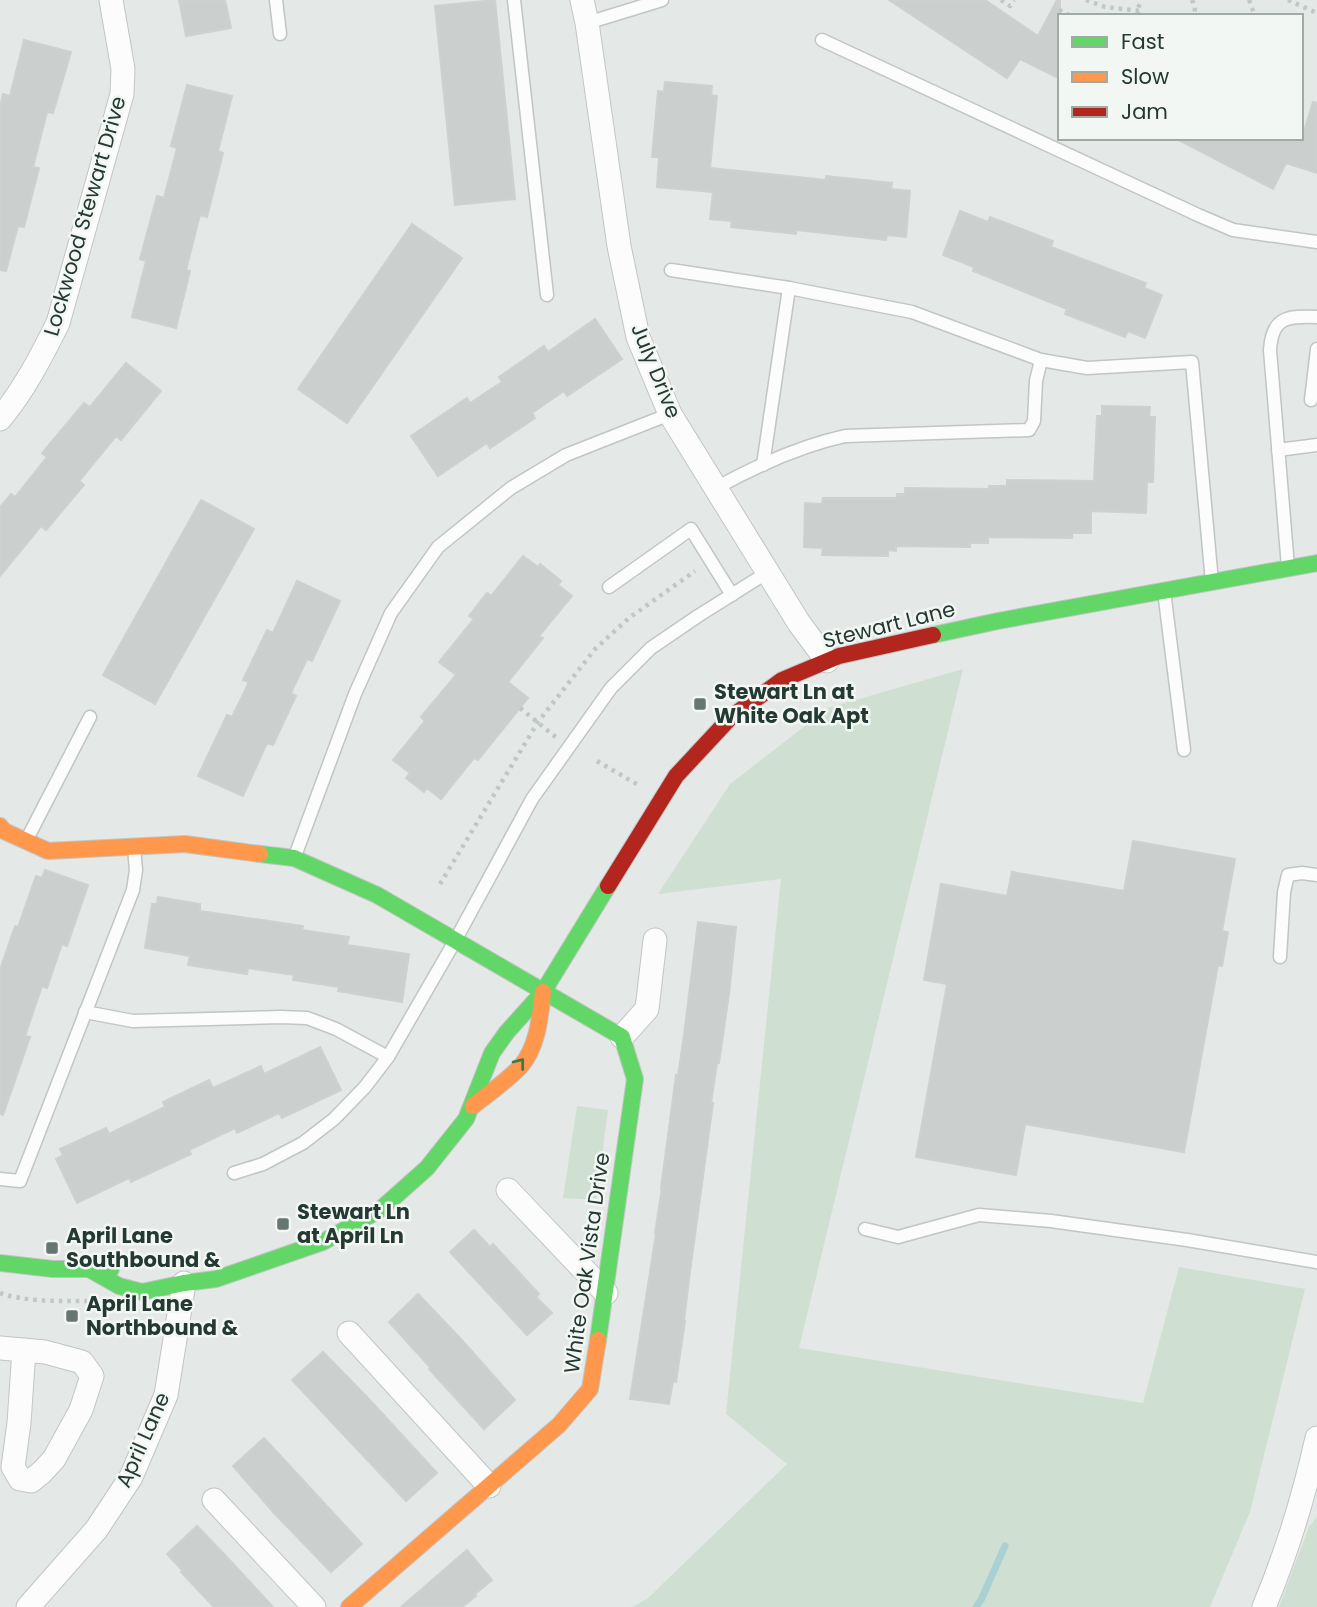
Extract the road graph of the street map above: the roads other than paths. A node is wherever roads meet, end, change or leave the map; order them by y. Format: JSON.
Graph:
{"nodes":[{"id":1,"x":111,"y":0,"type":"edge"},
{"id":2,"x":276,"y":0,"type":"edge"},
{"id":3,"x":514,"y":0,"type":"edge"},
{"id":4,"x":582,"y":0,"type":"edge"},
{"id":5,"x":662,"y":0,"type":"edge"},
{"id":6,"x":587,"y":23,"type":"junction"},
{"id":7,"x":280,"y":34,"type":"dead end"},
{"id":8,"x":822,"y":40,"type":"dead end"},
{"id":9,"x":1317,"y":242,"type":"edge"},
{"id":10,"x":671,"y":270,"type":"dead end"},
{"id":11,"x":789,"y":288,"type":"junction"},
{"id":12,"x":547,"y":295,"type":"dead end"},
{"id":13,"x":1317,"y":317,"type":"edge"},
{"id":14,"x":1317,"y":349,"type":"edge"},
{"id":15,"x":1041,"y":360,"type":"junction"},
{"id":16,"x":1311,"y":400,"type":"dead end"},
{"id":17,"x":670,"y":414,"type":"junction"},
{"id":18,"x":0,"y":419,"type":"edge"},
{"id":19,"x":1317,"y":445,"type":"edge"},
{"id":20,"x":1278,"y":450,"type":"junction"},
{"id":21,"x":763,"y":465,"type":"junction"},
{"id":22,"x":716,"y":488,"type":"junction"},
{"id":23,"x":1317,"y":563,"type":"edge"},
{"id":24,"x":1289,"y":568,"type":"junction"},
{"id":25,"x":768,"y":572,"type":"junction"},
{"id":26,"x":1212,"y":582,"type":"junction"},
{"id":27,"x":610,"y":587,"type":"dead end"},
{"id":28,"x":1164,"y":590,"type":"junction"},
{"id":29,"x":732,"y":595,"type":"junction"},
{"id":30,"x":827,"y":661,"type":"junction"},
{"id":31,"x":90,"y":717,"type":"dead end"},
{"id":32,"x":1184,"y":750,"type":"dead end"},
{"id":33,"x":0,"y":827,"type":"edge"},
{"id":34,"x":26,"y":841,"type":"junction"},
{"id":35,"x":134,"y":846,"type":"junction"},
{"id":36,"x":294,"y":858,"type":"junction"},
{"id":37,"x":1317,"y":875,"type":"edge"},
{"id":38,"x":655,"y":940,"type":"dead end"},
{"id":39,"x":455,"y":941,"type":"junction"},
{"id":40,"x":1280,"y":957,"type":"dead end"},
{"id":41,"x":543,"y":992,"type":"junction"},
{"id":42,"x":85,"y":1012,"type":"junction"},
{"id":43,"x":622,"y":1037,"type":"junction"},
{"id":44,"x":388,"y":1057,"type":"junction"},
{"id":45,"x":470,"y":1109,"type":"junction"},
{"id":46,"x":234,"y":1173,"type":"dead end"},
{"id":47,"x":0,"y":1178,"type":"edge"},
{"id":48,"x":508,"y":1190,"type":"dead end"},
{"id":49,"x":865,"y":1229,"type":"dead end"},
{"id":50,"x":1317,"y":1262,"type":"edge"},
{"id":51,"x":0,"y":1264,"type":"edge"},
{"id":52,"x":89,"y":1269,"type":"junction"},
{"id":53,"x":123,"y":1269,"type":"dead end"},
{"id":54,"x":160,"y":1274,"type":"dead end"},
{"id":55,"x":184,"y":1283,"type":"junction"},
{"id":56,"x":606,"y":1293,"type":"junction"},
{"id":57,"x":349,"y":1333,"type":"dead end"},
{"id":58,"x":0,"y":1348,"type":"edge"},
{"id":59,"x":24,"y":1350,"type":"junction"},
{"id":60,"x":1317,"y":1438,"type":"edge"},
{"id":61,"x":489,"y":1486,"type":"junction"},
{"id":62,"x":214,"y":1500,"type":"dead end"},
{"id":63,"x":27,"y":1607,"type":"edge"},
{"id":64,"x":314,"y":1607,"type":"edge"},
{"id":65,"x":349,"y":1607,"type":"edge"},
{"id":66,"x":1264,"y":1607,"type":"edge"}],
"edges":[{"from":1,"to":18,"type":"street","name":"Lockwood Stewart Drive"},
{"from":2,"to":7,"type":"lane"},
{"from":3,"to":12,"type":"lane"},
{"from":4,"to":6,"type":"street","name":"July Drive"},
{"from":5,"to":6,"type":"lane"},
{"from":6,"to":17,"type":"street","name":"July Drive"},
{"from":8,"to":9,"type":"lane"},
{"from":10,"to":11,"type":"lane"},
{"from":11,"to":15,"type":"lane"},
{"from":11,"to":21,"type":"lane"},
{"from":13,"to":20,"type":"lane"},
{"from":14,"to":16,"type":"lane"},
{"from":15,"to":21,"type":"lane"},
{"from":15,"to":26,"type":"lane"},
{"from":17,"to":22,"type":"street","name":"July Drive"},
{"from":17,"to":36,"type":"lane"},
{"from":19,"to":20,"type":"lane"},
{"from":20,"to":24,"type":"lane"},
{"from":21,"to":22,"type":"lane"},
{"from":22,"to":25,"type":"street","name":"July Drive"},
{"from":23,"to":24,"type":"street","name":"Stewart Lane"},
{"from":24,"to":26,"type":"street","name":"Stewart Lane"},
{"from":25,"to":29,"type":"lane"},
{"from":25,"to":30,"type":"street","name":"July Drive"},
{"from":26,"to":28,"type":"street","name":"Stewart Lane"},
{"from":27,"to":29,"type":"lane"},
{"from":28,"to":30,"type":"street","name":"Stewart Lane"},
{"from":28,"to":32,"type":"lane"},
{"from":29,"to":39,"type":"lane"},
{"from":30,"to":41,"type":"street","name":"Stewart Lane"},
{"from":31,"to":34,"type":"lane"},
{"from":33,"to":34,"type":"street"},
{"from":34,"to":35,"type":"street"},
{"from":35,"to":36,"type":"street"},
{"from":35,"to":42,"type":"lane"},
{"from":36,"to":39,"type":"street"},
{"from":37,"to":40,"type":"lane"},
{"from":38,"to":43,"type":"street"},
{"from":39,"to":41,"type":"street"},
{"from":39,"to":44,"type":"lane"},
{"from":41,"to":43,"type":"street"},
{"from":41,"to":45,"type":"street","name":"Stewart Lane"},
{"from":45,"to":41,"type":"street","name":"Stewart Lane","one_way":true},
{"from":42,"to":44,"type":"lane"},
{"from":42,"to":47,"type":"lane"},
{"from":43,"to":56,"type":"street","name":"White Oak Vista Drive"},
{"from":44,"to":46,"type":"lane"},
{"from":45,"to":55,"type":"street","name":"Stewart Lane"},
{"from":48,"to":56,"type":"street"},
{"from":49,"to":50,"type":"lane"},
{"from":51,"to":52,"type":"street","name":"Stewart Lane"},
{"from":52,"to":53,"type":"street","name":"Stewart Lane"},
{"from":52,"to":55,"type":"street","name":"Stewart Lane"},
{"from":54,"to":55,"type":"street","name":"Stewart Lane"},
{"from":55,"to":63,"type":"street","name":"April Lane"},
{"from":56,"to":61,"type":"street","name":"White Oak Vista Drive"},
{"from":57,"to":61,"type":"street"},
{"from":58,"to":59,"type":"street"},
{"from":59,"to":59,"type":"street"},
{"from":60,"to":66,"type":"street"},
{"from":61,"to":65,"type":"street","name":"White Oak Vista Drive"},
{"from":62,"to":64,"type":"street"}]}
